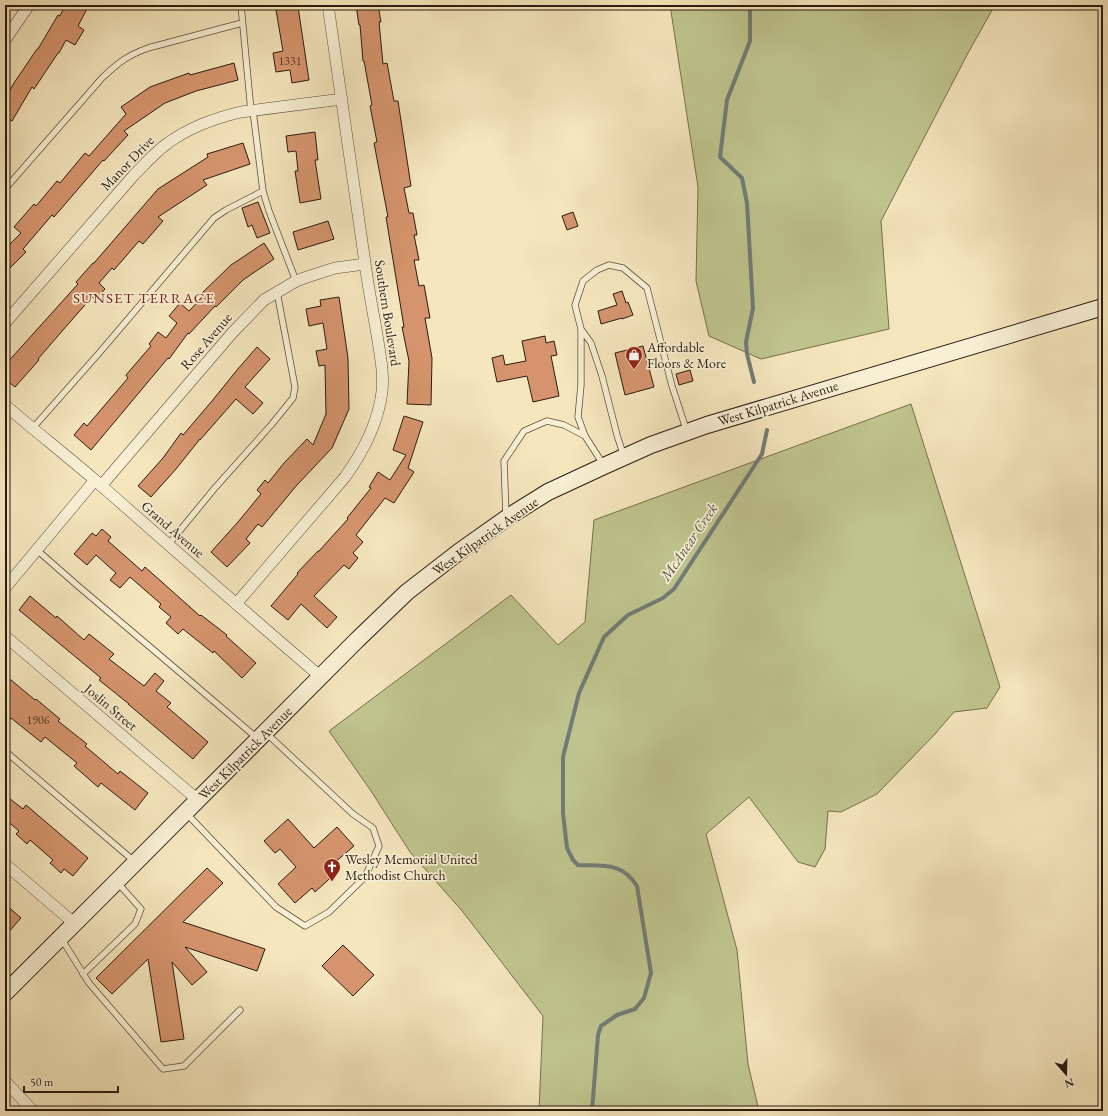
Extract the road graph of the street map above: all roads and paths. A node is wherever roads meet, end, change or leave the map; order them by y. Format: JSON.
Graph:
{"nodes":[{"id":1,"x":29,"y":5,"type":"edge"},
{"id":2,"x":241,"y":5,"type":"edge"},
{"id":3,"x":328,"y":5,"type":"edge"},
{"id":4,"x":242,"y":23,"type":"junction"},
{"id":5,"x":5,"y":40,"type":"edge"},
{"id":6,"x":342,"y":99,"type":"junction"},
{"id":7,"x":252,"y":111,"type":"junction"},
{"id":8,"x":5,"y":189,"type":"edge"},
{"id":9,"x":263,"y":191,"type":"junction"},
{"id":10,"x":365,"y":264,"type":"junction"},
{"id":11,"x":296,"y":281,"type":"junction"},
{"id":12,"x":277,"y":292,"type":"junction"},
{"id":13,"x":1103,"y":307,"type":"edge"},
{"id":14,"x":5,"y":323,"type":"edge"},
{"id":15,"x":581,"y":329,"type":"junction"},
{"id":16,"x":5,"y":405,"type":"edge"},
{"id":17,"x":32,"y":429,"type":"junction"},
{"id":18,"x":687,"y":432,"type":"junction"},
{"id":19,"x":585,"y":436,"type":"junction"},
{"id":20,"x":624,"y":457,"type":"junction"},
{"id":21,"x":604,"y":466,"type":"junction"},
{"id":22,"x":98,"y":483,"type":"junction"},
{"id":23,"x":506,"y":518,"type":"junction"},
{"id":24,"x":168,"y":544,"type":"junction"},
{"id":25,"x":36,"y":550,"type":"junction"},
{"id":26,"x":5,"y":588,"type":"edge"},
{"id":27,"x":236,"y":604,"type":"junction"},
{"id":28,"x":5,"y":636,"type":"edge"},
{"id":29,"x":321,"y":677,"type":"junction"},
{"id":30,"x":262,"y":736,"type":"junction"},
{"id":31,"x":5,"y":751,"type":"edge"},
{"id":32,"x":198,"y":800,"type":"junction"},
{"id":33,"x":186,"y":812,"type":"junction"},
{"id":34,"x":136,"y":863,"type":"junction"},
{"id":35,"x":5,"y":864,"type":"edge"},
{"id":36,"x":116,"y":882,"type":"junction"},
{"id":37,"x":75,"y":924,"type":"junction"},
{"id":38,"x":61,"y":938,"type":"junction"},
{"id":39,"x":83,"y":974,"type":"junction"},
{"id":40,"x":5,"y":993,"type":"edge"},
{"id":41,"x":240,"y":1010,"type":"dead end"},
{"id":42,"x":5,"y":1080,"type":"edge"},
{"id":43,"x":33,"y":1111,"type":"edge"}],
"edges":[{"from":1,"to":5,"type":"street"},
{"from":2,"to":4,"type":"lane"},
{"from":3,"to":6,"type":"street","name":"Southern Boulevard"},
{"from":4,"to":7,"type":"lane"},
{"from":4,"to":8,"type":"lane"},
{"from":6,"to":7,"type":"street","name":"Manor Drive"},
{"from":6,"to":10,"type":"street","name":"Southern Boulevard"},
{"from":7,"to":9,"type":"lane"},
{"from":7,"to":14,"type":"street","name":"Manor Drive"},
{"from":9,"to":11,"type":"lane"},
{"from":9,"to":17,"type":"lane"},
{"from":10,"to":11,"type":"street","name":"Rose Avenue"},
{"from":10,"to":27,"type":"street","name":"Southern Boulevard"},
{"from":11,"to":12,"type":"street","name":"Rose Avenue"},
{"from":12,"to":22,"type":"street","name":"Rose Avenue"},
{"from":12,"to":24,"type":"lane"},
{"from":13,"to":18,"type":"main road","name":"West Kilpatrick Avenue"},
{"from":15,"to":18,"type":"lane"},
{"from":15,"to":19,"type":"lane"},
{"from":15,"to":20,"type":"lane"},
{"from":16,"to":17,"type":"street","name":"Grand Avenue"},
{"from":17,"to":22,"type":"street","name":"Grand Avenue"},
{"from":18,"to":20,"type":"main road","name":"West Kilpatrick Avenue"},
{"from":19,"to":21,"type":"lane"},
{"from":19,"to":23,"type":"lane"},
{"from":20,"to":21,"type":"main road","name":"West Kilpatrick Avenue"},
{"from":21,"to":23,"type":"main road","name":"West Kilpatrick Avenue"},
{"from":22,"to":24,"type":"street","name":"Grand Avenue"},
{"from":22,"to":25,"type":"street","name":"Rose Avenue"},
{"from":23,"to":29,"type":"main road","name":"West Kilpatrick Avenue"},
{"from":24,"to":27,"type":"street","name":"Grand Avenue"},
{"from":25,"to":26,"type":"street","name":"Rose Avenue"},
{"from":25,"to":30,"type":"lane"},
{"from":27,"to":29,"type":"street","name":"Grand Avenue"},
{"from":28,"to":32,"type":"street","name":"Joslin Street"},
{"from":29,"to":30,"type":"main road","name":"West Kilpatrick Avenue"},
{"from":30,"to":32,"type":"main road","name":"West Kilpatrick Avenue"},
{"from":30,"to":33,"type":"lane"},
{"from":31,"to":34,"type":"lane"},
{"from":32,"to":33,"type":"main road","name":"West Kilpatrick Avenue"},
{"from":33,"to":34,"type":"main road","name":"West Kilpatrick Avenue"},
{"from":34,"to":36,"type":"main road","name":"West Kilpatrick Avenue"},
{"from":35,"to":37,"type":"street"},
{"from":36,"to":37,"type":"main road","name":"West Kilpatrick Avenue"},
{"from":36,"to":39,"type":"lane"},
{"from":37,"to":38,"type":"main road","name":"West Kilpatrick Avenue"},
{"from":38,"to":39,"type":"lane"},
{"from":38,"to":40,"type":"main road","name":"West Kilpatrick Avenue"},
{"from":39,"to":41,"type":"lane"},
{"from":42,"to":43,"type":"street"}]}
